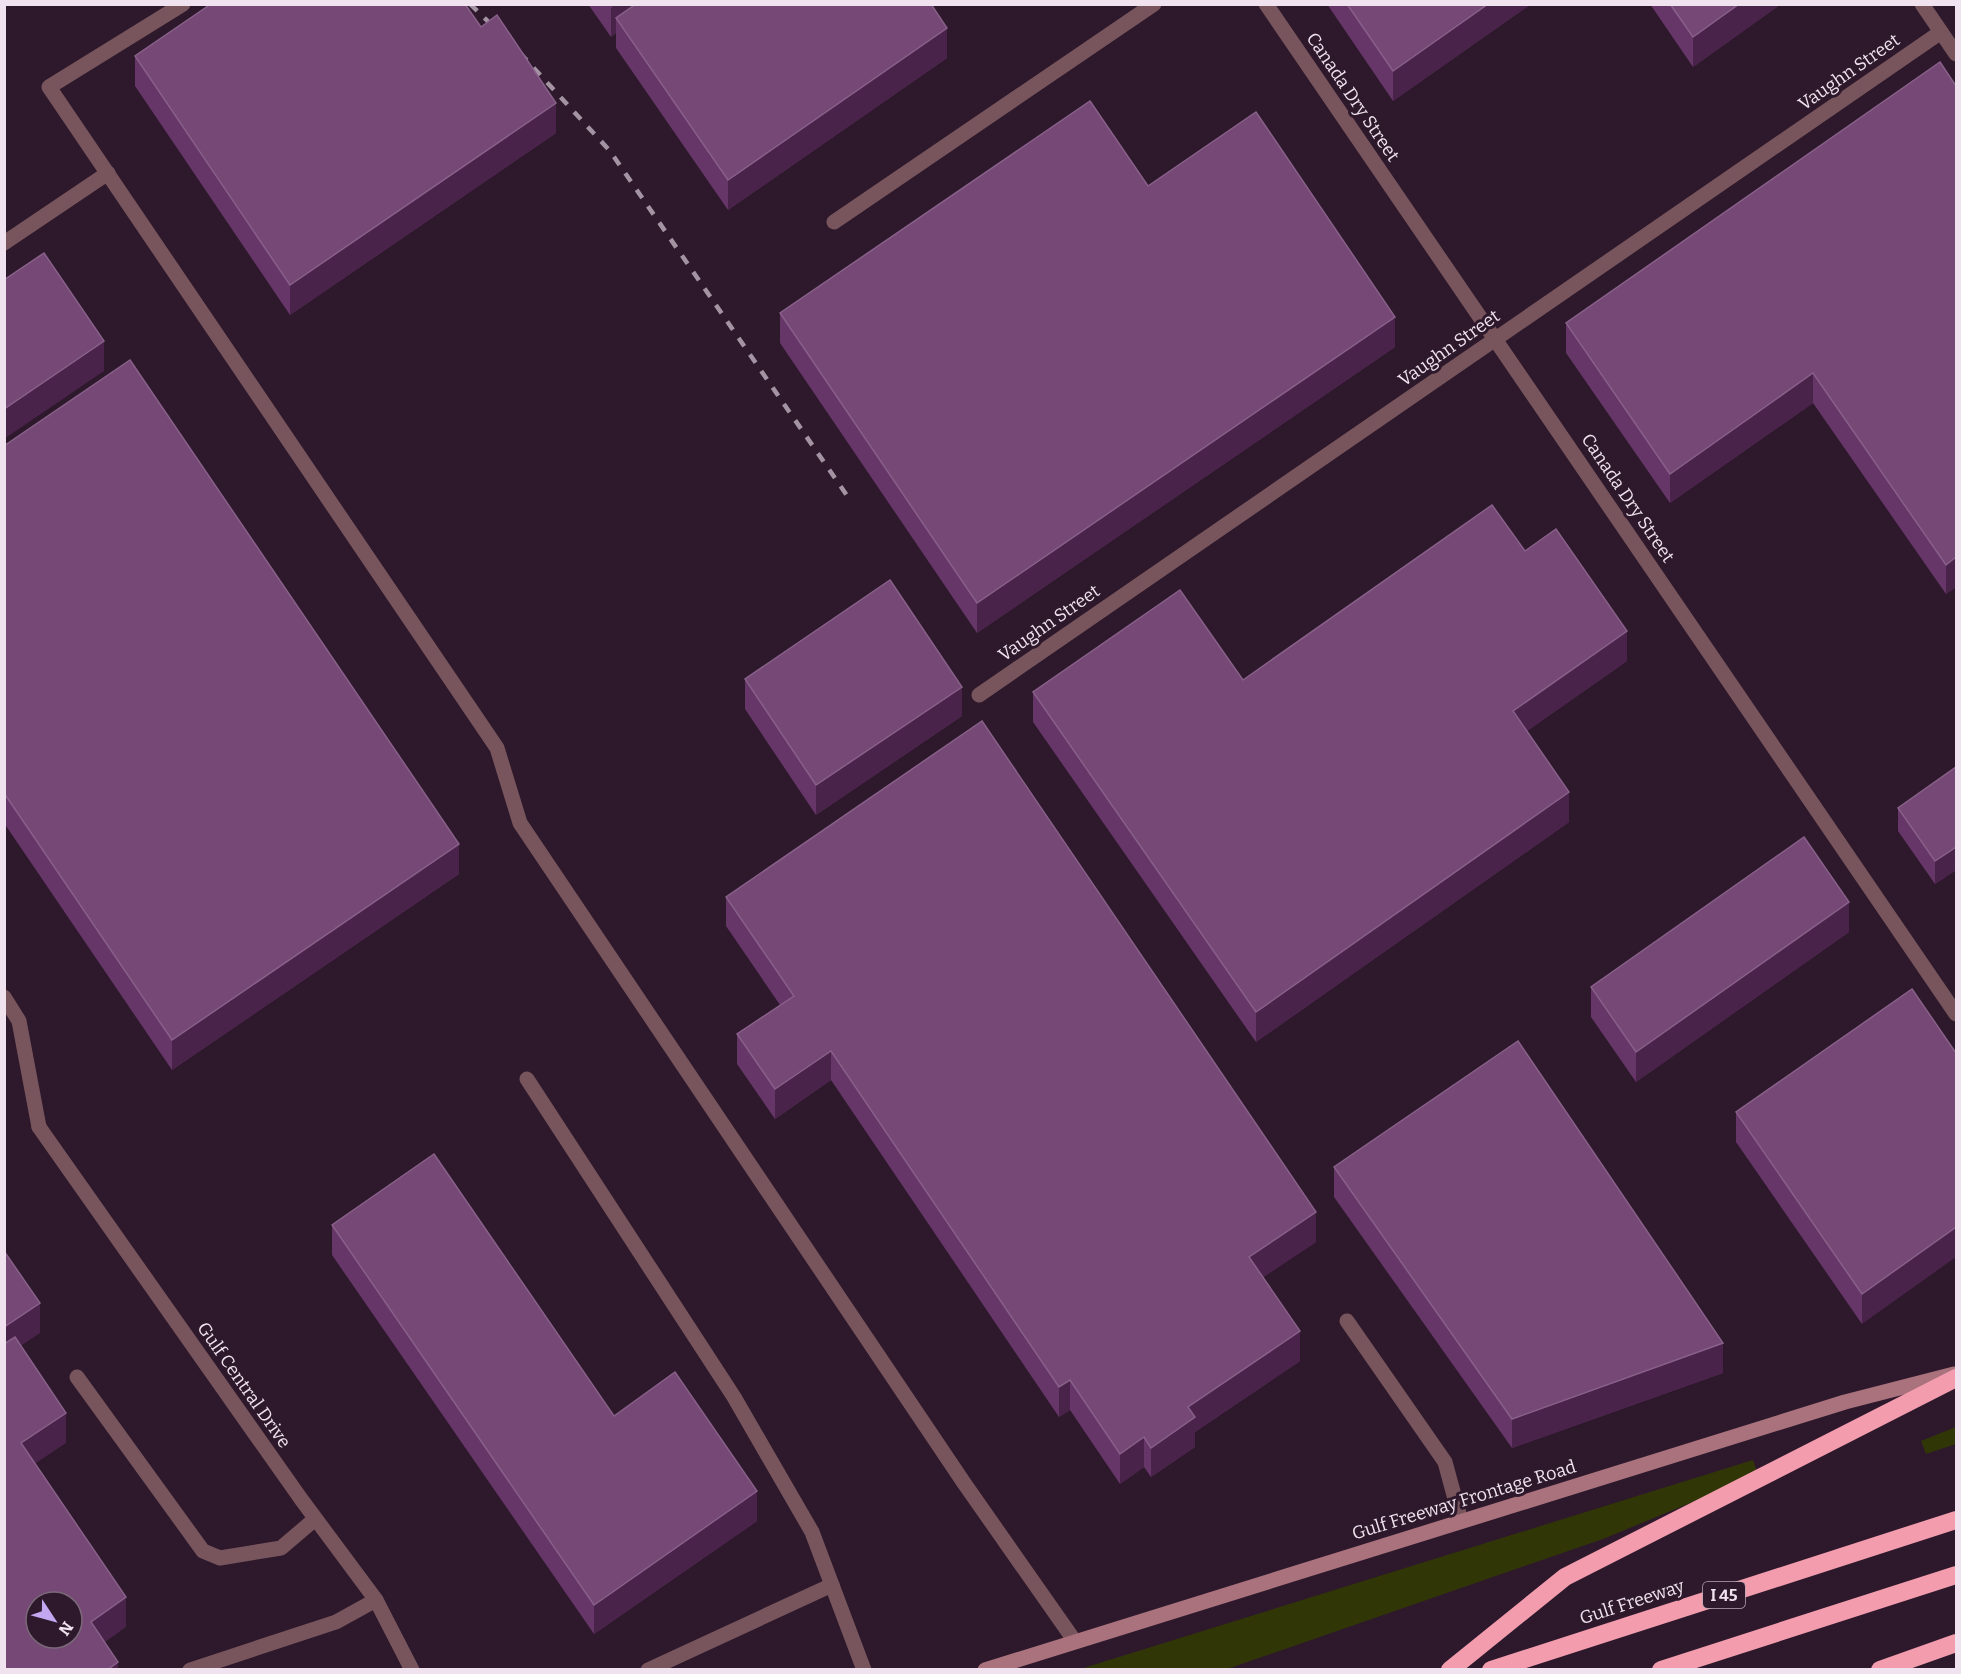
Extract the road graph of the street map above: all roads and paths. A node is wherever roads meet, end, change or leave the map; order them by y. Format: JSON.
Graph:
{"nodes":[{"id":1,"x":183,"y":4,"type":"edge"},
{"id":2,"x":1154,"y":4,"type":"edge"},
{"id":3,"x":1266,"y":4,"type":"edge"},
{"id":4,"x":1922,"y":4,"type":"edge"},
{"id":5,"x":1941,"y":32,"type":"junction"},
{"id":6,"x":1956,"y":54,"type":"edge"},
{"id":7,"x":108,"y":173,"type":"junction"},
{"id":8,"x":834,"y":222,"type":"dead end"},
{"id":9,"x":4,"y":243,"type":"edge"},
{"id":10,"x":1496,"y":339,"type":"junction"},
{"id":11,"x":979,"y":695,"type":"dead end"},
{"id":12,"x":4,"y":997,"type":"edge"},
{"id":13,"x":1956,"y":1014,"type":"edge"},
{"id":14,"x":527,"y":1079,"type":"dead end"},
{"id":15,"x":1347,"y":1321,"type":"dead end"},
{"id":16,"x":1956,"y":1375,"type":"edge"},
{"id":17,"x":77,"y":1377,"type":"dead end"},
{"id":18,"x":315,"y":1519,"type":"junction"},
{"id":19,"x":1956,"y":1520,"type":"edge"},
{"id":20,"x":1461,"y":1521,"type":"junction"},
{"id":21,"x":1956,"y":1575,"type":"edge"},
{"id":22,"x":832,"y":1586,"type":"junction"},
{"id":23,"x":376,"y":1600,"type":"junction"},
{"id":24,"x":1074,"y":1641,"type":"junction"},
{"id":25,"x":1956,"y":1643,"type":"edge"},
{"id":26,"x":190,"y":1670,"type":"edge"},
{"id":27,"x":412,"y":1670,"type":"edge"},
{"id":28,"x":648,"y":1670,"type":"edge"},
{"id":29,"x":864,"y":1670,"type":"edge"},
{"id":30,"x":985,"y":1670,"type":"edge"},
{"id":31,"x":1450,"y":1670,"type":"edge"},
{"id":32,"x":1491,"y":1670,"type":"edge"},
{"id":33,"x":1661,"y":1670,"type":"edge"},
{"id":34,"x":1880,"y":1670,"type":"edge"}],
"edges":[{"from":1,"to":7,"type":"street"},
{"from":2,"to":8,"type":"street"},
{"from":3,"to":10,"type":"street","name":"Canada Dry Street"},
{"from":4,"to":5,"type":"street"},
{"from":5,"to":6,"type":"street"},
{"from":5,"to":10,"type":"street","name":"Vaughn Street"},
{"from":7,"to":9,"type":"street"},
{"from":7,"to":24,"type":"street"},
{"from":10,"to":11,"type":"street","name":"Vaughn Street"},
{"from":10,"to":13,"type":"street","name":"Canada Dry Street"},
{"from":12,"to":18,"type":"street","name":"Gulf Central Drive"},
{"from":14,"to":22,"type":"street"},
{"from":15,"to":20,"type":"street"},
{"from":16,"to":20,"type":"main road","name":"Gulf Freeway Frontage Road"},
{"from":16,"to":31,"type":"highway"},
{"from":17,"to":18,"type":"street"},
{"from":18,"to":23,"type":"street","name":"Gulf Central Drive"},
{"from":19,"to":32,"type":"highway","name":"Gulf Freeway","number":"I 45"},
{"from":20,"to":24,"type":"main road","name":"Gulf Freeway Frontage Road"},
{"from":21,"to":33,"type":"highway"},
{"from":22,"to":28,"type":"street"},
{"from":22,"to":29,"type":"street"},
{"from":23,"to":26,"type":"street"},
{"from":23,"to":27,"type":"street","name":"Gulf Central Drive"},
{"from":24,"to":30,"type":"main road","name":"Gulf Freeway Frontage Road"},
{"from":25,"to":34,"type":"highway"}]}
